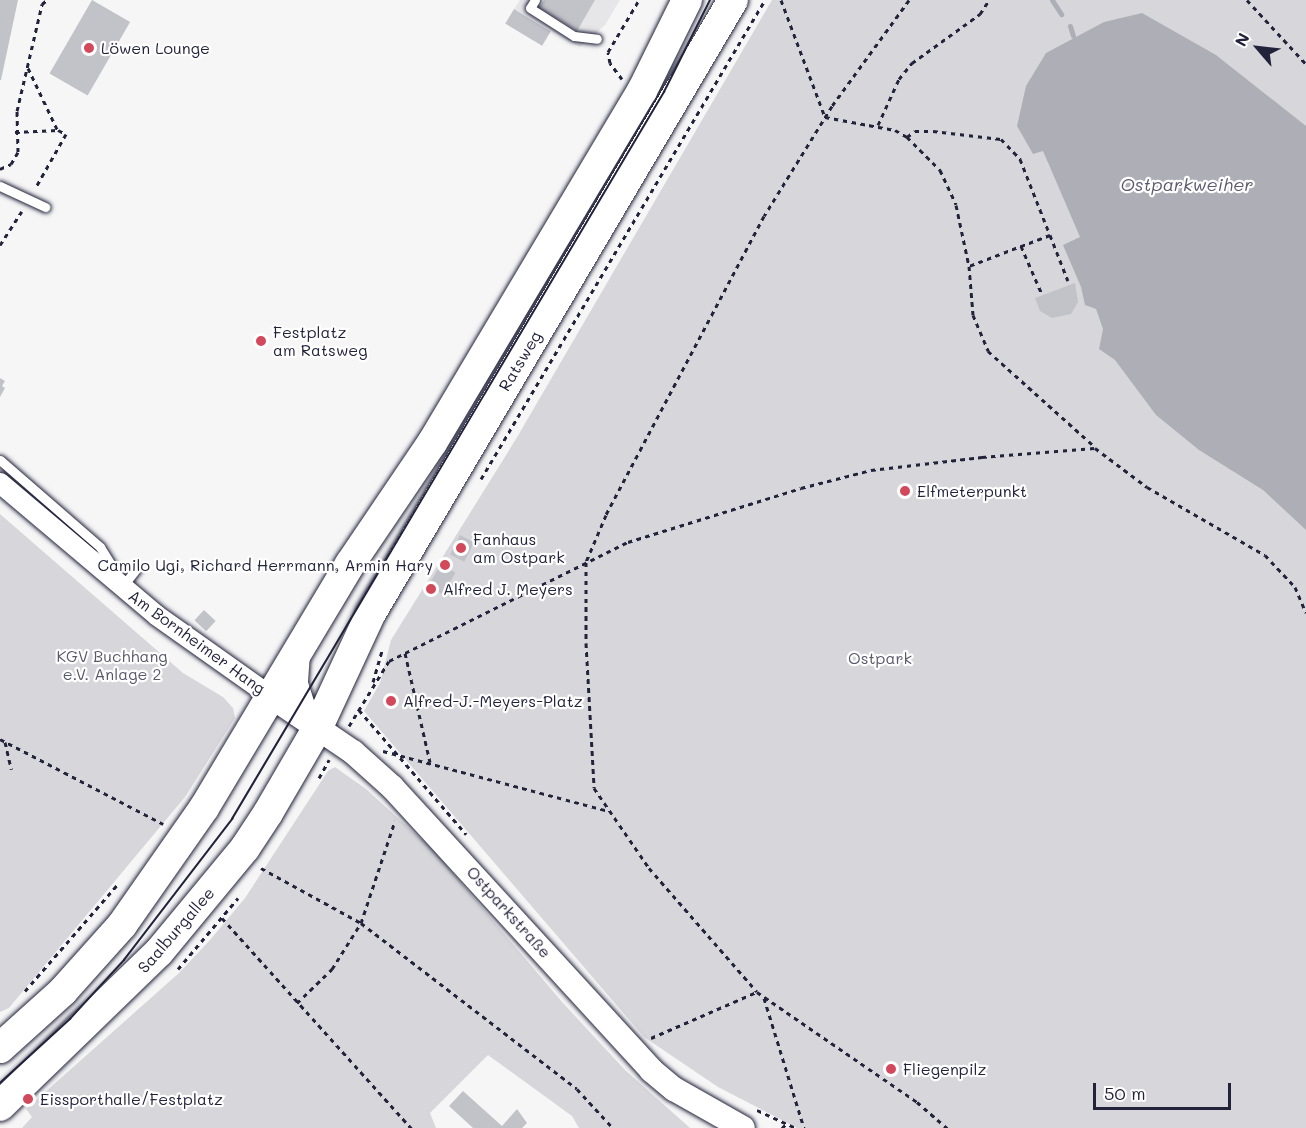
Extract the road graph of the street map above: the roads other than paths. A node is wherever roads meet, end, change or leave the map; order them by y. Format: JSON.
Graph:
{"nodes":[{"id":1,"x":535,"y":0,"type":"edge"},
{"id":2,"x":687,"y":0,"type":"edge"},
{"id":3,"x":733,"y":0,"type":"edge"},
{"id":4,"x":597,"y":39,"type":"dead end"},
{"id":5,"x":0,"y":186,"type":"edge"},
{"id":6,"x":45,"y":207,"type":"dead end"},
{"id":7,"x":0,"y":460,"type":"edge"},
{"id":8,"x":0,"y":483,"type":"edge"},
{"id":9,"x":136,"y":569,"type":"dead end"},
{"id":10,"x":122,"y":587,"type":"junction"},
{"id":11,"x":305,"y":639,"type":"junction"},
{"id":12,"x":276,"y":700,"type":"junction"},
{"id":13,"x":313,"y":724,"type":"junction"},
{"id":14,"x":292,"y":775,"type":"junction"},
{"id":15,"x":0,"y":1048,"type":"edge"},
{"id":16,"x":0,"y":1106,"type":"edge"},
{"id":17,"x":745,"y":1117,"type":"edge"}],
"edges":[{"from":1,"to":4,"type":"lane"},
{"from":2,"to":11,"type":"main road","name":"Ratsweg"},
{"from":3,"to":13,"type":"main road","name":"Ratsweg"},
{"from":5,"to":6,"type":"lane"},
{"from":7,"to":10,"type":"lane","name":"Am Bornheimer Hang"},
{"from":8,"to":10,"type":"street","name":"Am Bornheimer Hang"},
{"from":9,"to":10,"type":"lane"},
{"from":10,"to":12,"type":"street","name":"Am Bornheimer Hang"},
{"from":11,"to":12,"type":"main road","name":"Ratsweg"},
{"from":11,"to":13,"type":"street"},
{"from":12,"to":13,"type":"street","name":"Ostparkstraße"},
{"from":12,"to":14,"type":"street"},
{"from":12,"to":15,"type":"main road"},
{"from":13,"to":14,"type":"main road","name":"Saalburgallee"},
{"from":13,"to":17,"type":"street","name":"Ostparkstraße"},
{"from":14,"to":16,"type":"main road","name":"Saalburgallee"}]}
